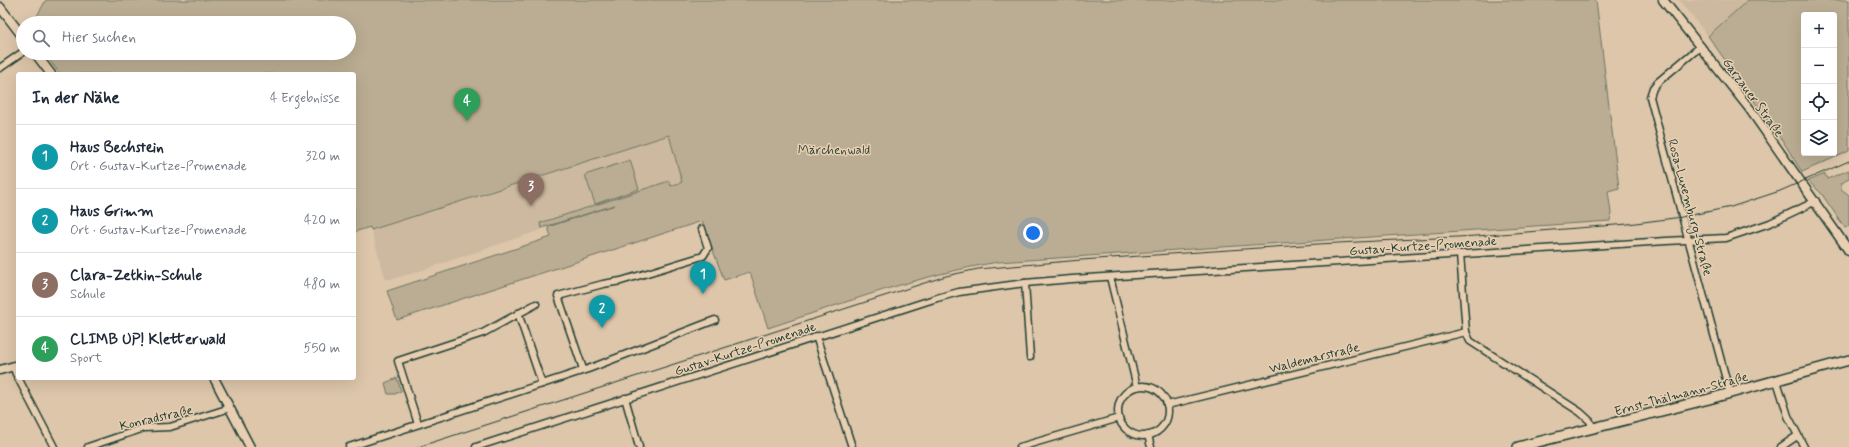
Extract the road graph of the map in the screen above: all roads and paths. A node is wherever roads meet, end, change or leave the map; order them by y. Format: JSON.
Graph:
{"nodes":[{"id":1,"x":1663,"y":0,"type":"edge"},
{"id":2,"x":0,"y":7,"type":"edge"},
{"id":3,"x":16,"y":28,"type":"edge"},
{"id":4,"x":1701,"y":46,"type":"junction"},
{"id":5,"x":16,"y":57,"type":"edge"},
{"id":6,"x":40,"y":60,"type":"edge"},
{"id":7,"x":0,"y":68,"type":"edge"},
{"id":8,"x":49,"y":72,"type":"edge"},
{"id":9,"x":1816,"y":201,"type":"junction"},
{"id":10,"x":702,"y":229,"type":"dead end"},
{"id":11,"x":1689,"y":240,"type":"junction"},
{"id":12,"x":1849,"y":251,"type":"edge"},
{"id":13,"x":1460,"y":254,"type":"junction"},
{"id":14,"x":1110,"y":277,"type":"junction"},
{"id":15,"x":1025,"y":283,"type":"junction"},
{"id":16,"x":536,"y":304,"type":"dead end"},
{"id":17,"x":518,"y":313,"type":"junction"},
{"id":18,"x":715,"y":320,"type":"dead end"},
{"id":19,"x":1466,"y":332,"type":"junction"},
{"id":20,"x":816,"y":336,"type":"junction"},
{"id":21,"x":1030,"y":357,"type":"dead end"},
{"id":22,"x":1849,"y":360,"type":"edge"},
{"id":23,"x":16,"y":365,"type":"edge"},
{"id":24,"x":583,"y":369,"type":"junction"},
{"id":25,"x":0,"y":370,"type":"edge"},
{"id":26,"x":19,"y":380,"type":"edge"},
{"id":27,"x":215,"y":380,"type":"edge"},
{"id":28,"x":1777,"y":381,"type":"junction"},
{"id":29,"x":542,"y":384,"type":"junction"},
{"id":30,"x":1136,"y":387,"type":"junction"},
{"id":31,"x":1730,"y":394,"type":"junction"},
{"id":32,"x":625,"y":398,"type":"junction"},
{"id":33,"x":1167,"y":405,"type":"junction"},
{"id":34,"x":230,"y":408,"type":"junction"},
{"id":35,"x":1119,"y":418,"type":"junction"},
{"id":36,"x":418,"y":424,"type":"junction"},
{"id":37,"x":1593,"y":429,"type":"junction"},
{"id":38,"x":1148,"y":435,"type":"junction"},
{"id":39,"x":1797,"y":436,"type":"junction"},
{"id":40,"x":54,"y":447,"type":"edge"},
{"id":41,"x":88,"y":447,"type":"edge"},
{"id":42,"x":250,"y":447,"type":"edge"},
{"id":43,"x":349,"y":447,"type":"edge"},
{"id":44,"x":476,"y":447,"type":"edge"},
{"id":45,"x":639,"y":447,"type":"edge"},
{"id":46,"x":852,"y":447,"type":"edge"},
{"id":47,"x":1020,"y":447,"type":"edge"},
{"id":48,"x":1151,"y":447,"type":"edge"},
{"id":49,"x":1518,"y":447,"type":"edge"},
{"id":50,"x":1781,"y":447,"type":"edge"},
{"id":51,"x":1804,"y":447,"type":"edge"}],
"edges":[{"from":1,"to":4,"type":"street","name":"Garzauer Straße"},
{"from":2,"to":3,"type":"street"},
{"from":4,"to":9,"type":"street","name":"Garzauer Straße"},
{"from":4,"to":11,"type":"street","name":"Rosa-Luxemburg-Straße"},
{"from":5,"to":7,"type":"street"},
{"from":6,"to":8,"type":"street"},
{"from":9,"to":11,"type":"street","name":"Gustav-Kurtze-Promenade"},
{"from":9,"to":12,"type":"street","name":"Garzauer Straße"},
{"from":10,"to":24,"type":"street"},
{"from":11,"to":13,"type":"street","name":"Gustav-Kurtze-Promenade"},
{"from":11,"to":31,"type":"street","name":"Rosa-Luxemburg-Straße"},
{"from":13,"to":14,"type":"street","name":"Gustav-Kurtze-Promenade"},
{"from":13,"to":19,"type":"street"},
{"from":14,"to":15,"type":"street","name":"Gustav-Kurtze-Promenade"},
{"from":14,"to":30,"type":"street"},
{"from":15,"to":20,"type":"street","name":"Gustav-Kurtze-Promenade"},
{"from":15,"to":21,"type":"street"},
{"from":16,"to":17,"type":"street"},
{"from":17,"to":29,"type":"street"},
{"from":17,"to":36,"type":"street"},
{"from":18,"to":24,"type":"street"},
{"from":19,"to":33,"type":"street","name":"Waldemarstraße"},
{"from":19,"to":37,"type":"street"},
{"from":20,"to":32,"type":"street","name":"Gustav-Kurtze-Promenade"},
{"from":20,"to":46,"type":"street"},
{"from":22,"to":28,"type":"main road","name":"Ernst-Thälmann-Straße"},
{"from":23,"to":25,"type":"street"},
{"from":24,"to":29,"type":"street"},
{"from":26,"to":40,"type":"street"},
{"from":27,"to":34,"type":"street"},
{"from":28,"to":31,"type":"main road","name":"Ernst-Thälmann-Straße"},
{"from":28,"to":39,"type":"street"},
{"from":29,"to":36,"type":"street"},
{"from":30,"to":33,"type":"street"},
{"from":30,"to":35,"type":"street"},
{"from":31,"to":37,"type":"main road","name":"Ernst-Thälmann-Straße"},
{"from":32,"to":44,"type":"street","name":"Gustav-Kurtze-Promenade"},
{"from":32,"to":45,"type":"street"},
{"from":33,"to":38,"type":"street"},
{"from":34,"to":41,"type":"street","name":"Konradstraße"},
{"from":34,"to":42,"type":"street"},
{"from":35,"to":38,"type":"street"},
{"from":35,"to":47,"type":"street"},
{"from":36,"to":43,"type":"street"},
{"from":37,"to":49,"type":"main road","name":"Ernst-Thälmann-Straße"},
{"from":38,"to":48,"type":"street"},
{"from":39,"to":50,"type":"street"},
{"from":39,"to":51,"type":"street"}]}
